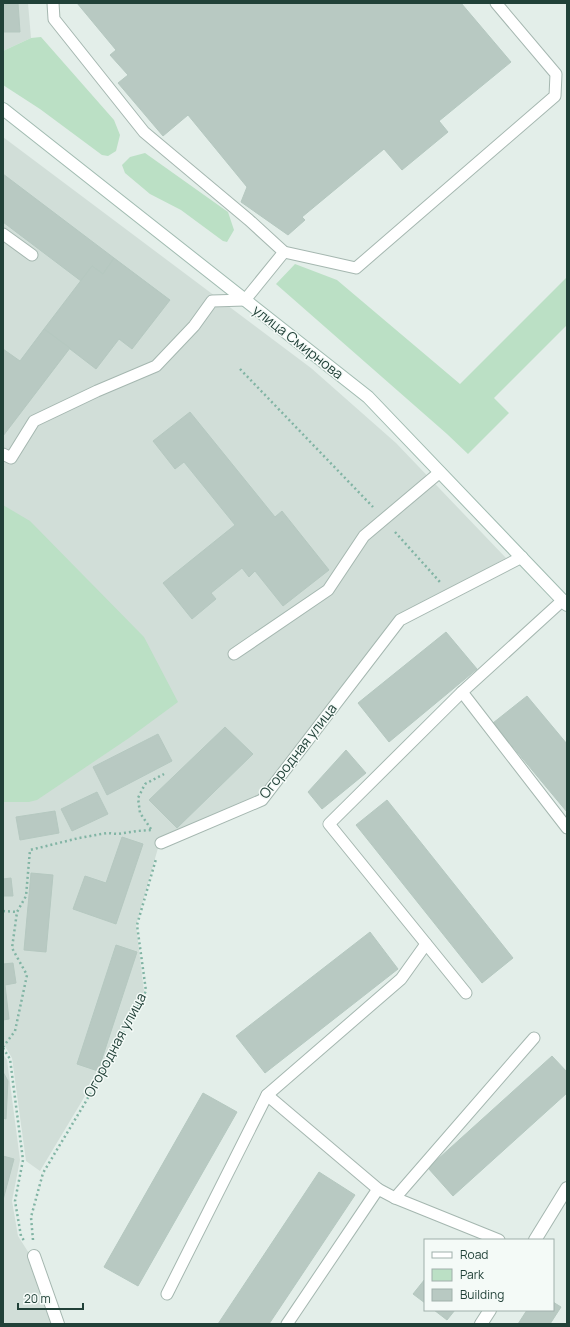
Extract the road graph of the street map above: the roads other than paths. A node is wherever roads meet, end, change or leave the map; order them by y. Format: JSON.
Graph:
{"nodes":[{"id":1,"x":53,"y":3,"type":"edge"},
{"id":2,"x":496,"y":3,"type":"edge"},
{"id":3,"x":3,"y":108,"type":"edge"},
{"id":4,"x":3,"y":234,"type":"edge"},
{"id":5,"x":284,"y":252,"type":"junction"},
{"id":6,"x":32,"y":255,"type":"dead end"},
{"id":7,"x":245,"y":300,"type":"junction"},
{"id":8,"x":3,"y":454,"type":"edge"},
{"id":9,"x":440,"y":472,"type":"junction"},
{"id":10,"x":522,"y":557,"type":"junction"},
{"id":11,"x":565,"y":602,"type":"edge"},
{"id":12,"x":234,"y":654,"type":"dead end"},
{"id":13,"x":462,"y":692,"type":"junction"},
{"id":14,"x":567,"y":828,"type":"edge"},
{"id":15,"x":161,"y":843,"type":"road end"},
{"id":16,"x":426,"y":944,"type":"junction"},
{"id":17,"x":466,"y":993,"type":"dead end"},
{"id":18,"x":534,"y":1038,"type":"dead end"},
{"id":19,"x":267,"y":1095,"type":"junction"},
{"id":20,"x":567,"y":1188,"type":"edge"},
{"id":21,"x":378,"y":1189,"type":"junction"},
{"id":22,"x":395,"y":1198,"type":"junction"},
{"id":23,"x":497,"y":1239,"type":"edge"},
{"id":24,"x":537,"y":1239,"type":"edge"},
{"id":25,"x":34,"y":1256,"type":"road end"},
{"id":26,"x":167,"y":1294,"type":"dead end"},
{"id":27,"x":489,"y":1311,"type":"edge"},
{"id":28,"x":58,"y":1324,"type":"edge"},
{"id":29,"x":287,"y":1324,"type":"edge"},
{"id":30,"x":481,"y":1324,"type":"edge"}],
"edges":[{"from":1,"to":5,"type":"lane"},
{"from":2,"to":5,"type":"lane"},
{"from":3,"to":7,"type":"main road","name":"улица Смирнова"},
{"from":4,"to":6,"type":"lane"},
{"from":5,"to":7,"type":"lane"},
{"from":7,"to":8,"type":"lane"},
{"from":7,"to":9,"type":"main road","name":"улица Смирнова"},
{"from":9,"to":10,"type":"main road","name":"улица Смирнова"},
{"from":9,"to":12,"type":"lane"},
{"from":10,"to":11,"type":"main road","name":"улица Смирнова"},
{"from":10,"to":15,"type":"lane","name":"Огородная улица"},
{"from":11,"to":13,"type":"lane"},
{"from":13,"to":14,"type":"lane"},
{"from":13,"to":16,"type":"lane"},
{"from":16,"to":17,"type":"lane"},
{"from":16,"to":19,"type":"lane"},
{"from":18,"to":22,"type":"lane"},
{"from":19,"to":21,"type":"lane"},
{"from":19,"to":26,"type":"lane"},
{"from":20,"to":24,"type":"main road"},
{"from":21,"to":22,"type":"lane"},
{"from":21,"to":29,"type":"lane"},
{"from":22,"to":23,"type":"lane"},
{"from":25,"to":28,"type":"main road"},
{"from":27,"to":30,"type":"main road"}]}
